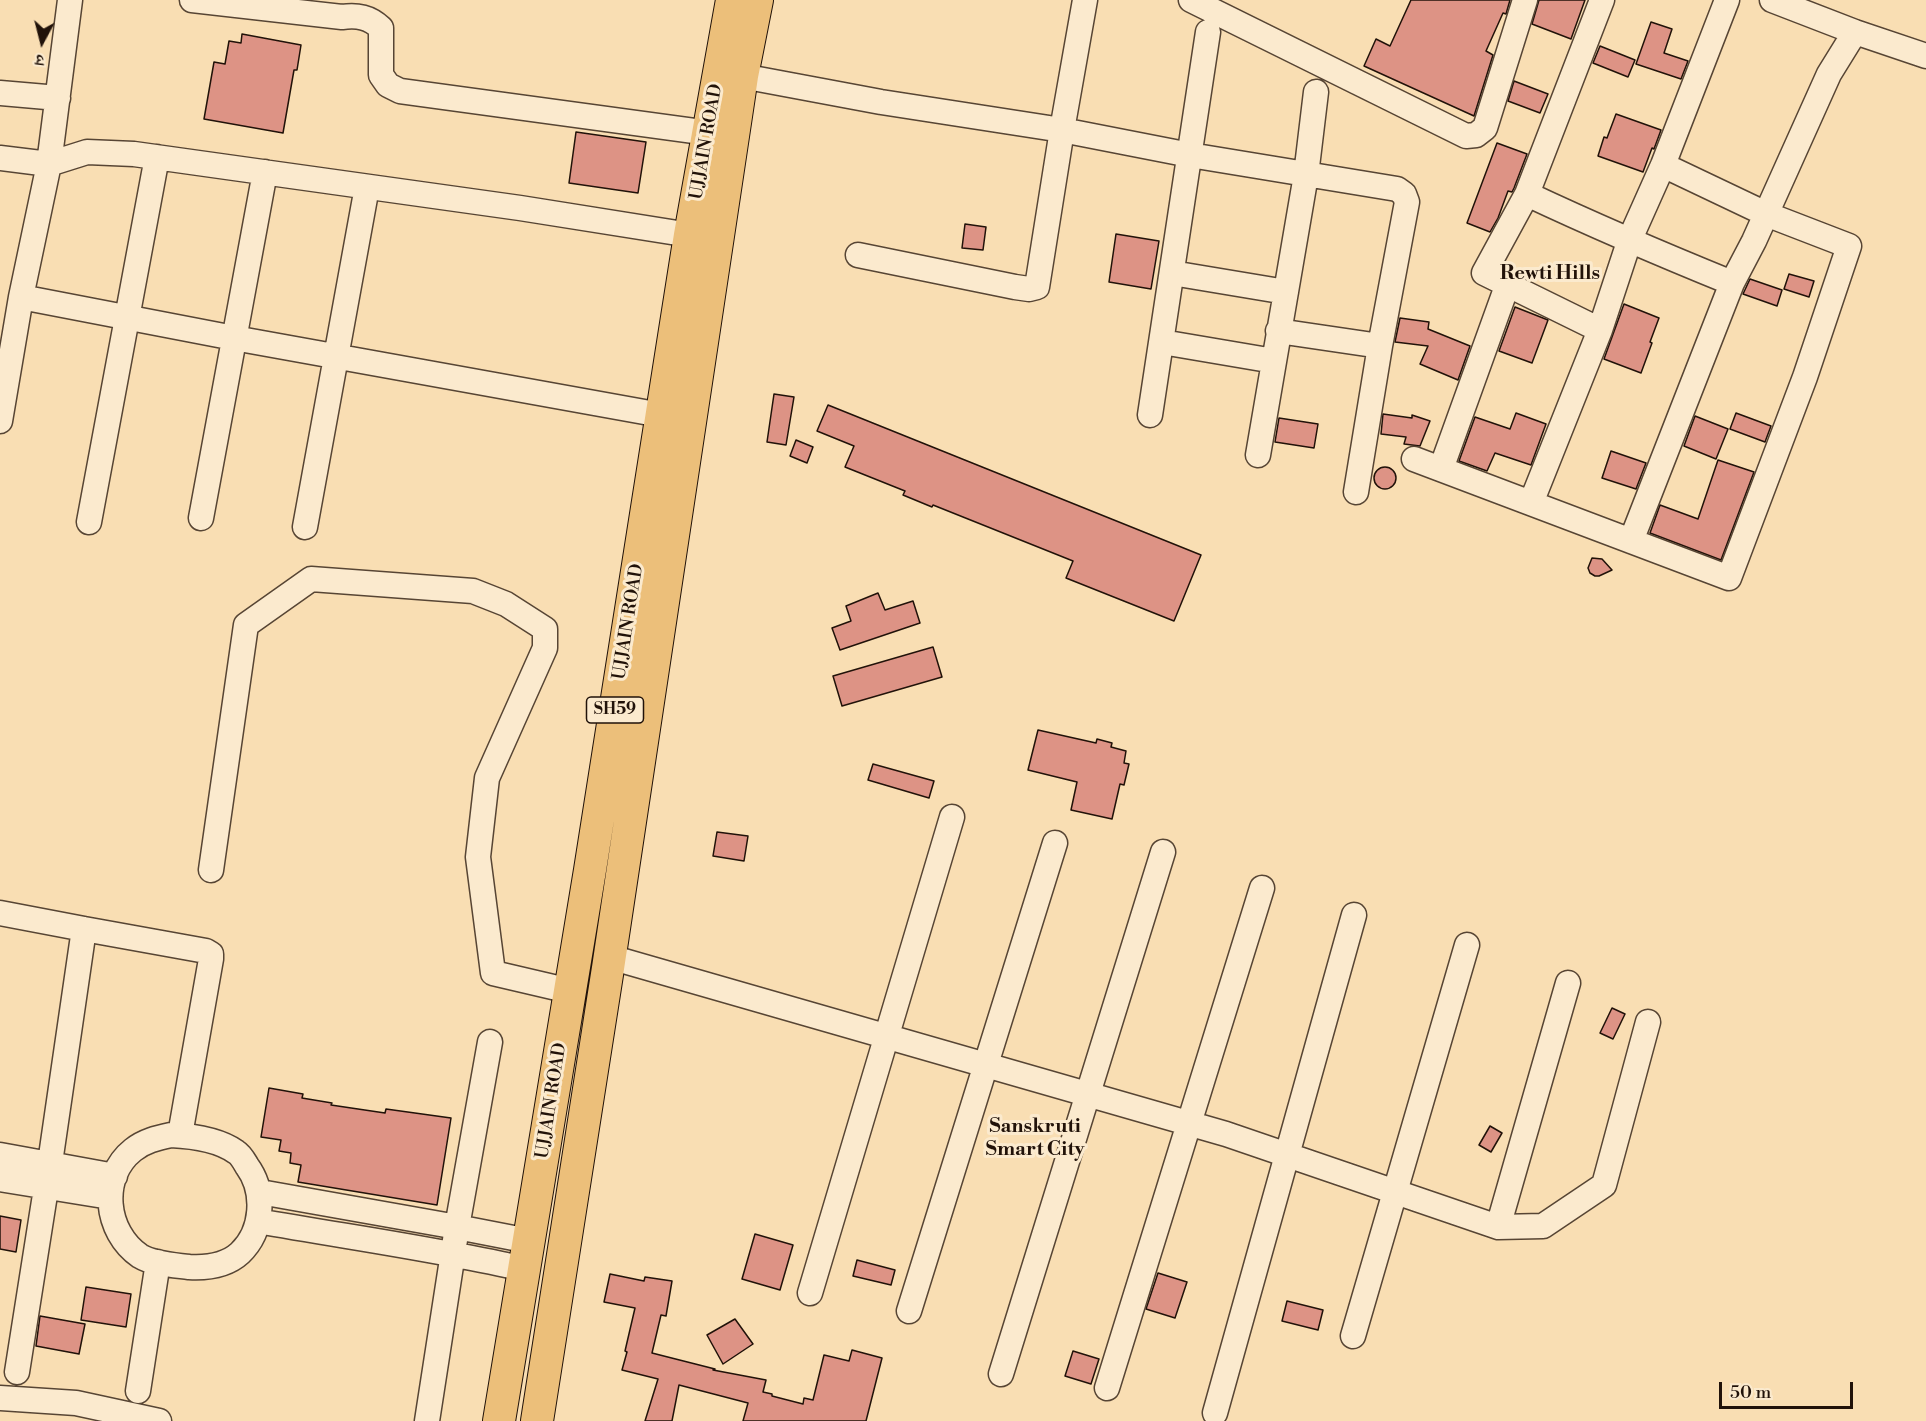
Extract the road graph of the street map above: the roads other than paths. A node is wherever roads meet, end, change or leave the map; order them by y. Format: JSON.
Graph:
{"nodes":[{"id":1,"x":70,"y":0,"type":"edge"},
{"id":2,"x":192,"y":0,"type":"edge"},
{"id":3,"x":732,"y":0,"type":"edge"},
{"id":4,"x":757,"y":0,"type":"edge"},
{"id":5,"x":1085,"y":0,"type":"edge"},
{"id":6,"x":1191,"y":0,"type":"edge"},
{"id":7,"x":1525,"y":0,"type":"edge"},
{"id":8,"x":1602,"y":0,"type":"edge"},
{"id":9,"x":1728,"y":0,"type":"edge"},
{"id":10,"x":1772,"y":0,"type":"edge"},
{"id":11,"x":1208,"y":32,"type":"dead end"},
{"id":12,"x":1855,"y":32,"type":"junction"},
{"id":13,"x":1926,"y":56,"type":"edge"},
{"id":14,"x":742,"y":76,"type":"junction"},
{"id":15,"x":1316,"y":92,"type":"dead end"},
{"id":16,"x":0,"y":93,"type":"edge"},
{"id":17,"x":58,"y":98,"type":"junction"},
{"id":18,"x":1062,"y":130,"type":"junction"},
{"id":19,"x":709,"y":133,"type":"junction"},
{"id":20,"x":1190,"y":155,"type":"junction"},
{"id":21,"x":157,"y":157,"type":"junction"},
{"id":22,"x":0,"y":158,"type":"edge"},
{"id":23,"x":49,"y":164,"type":"junction"},
{"id":24,"x":1663,"y":165,"type":"junction"},
{"id":25,"x":265,"y":172,"type":"junction"},
{"id":26,"x":1306,"y":175,"type":"junction"},
{"id":27,"x":367,"y":187,"type":"junction"},
{"id":28,"x":1527,"y":194,"type":"junction"},
{"id":29,"x":1766,"y":214,"type":"junction"},
{"id":30,"x":690,"y":236,"type":"junction"},
{"id":31,"x":1630,"y":239,"type":"junction"},
{"id":32,"x":858,"y":255,"type":"dead end"},
{"id":33,"x":1172,"y":273,"type":"junction"},
{"id":34,"x":1732,"y":283,"type":"junction"},
{"id":35,"x":1507,"y":286,"type":"junction"},
{"id":36,"x":1286,"y":292,"type":"junction"},
{"id":37,"x":21,"y":297,"type":"junction"},
{"id":38,"x":127,"y":318,"type":"junction"},
{"id":39,"x":1600,"y":330,"type":"junction"},
{"id":40,"x":1278,"y":331,"type":"junction"},
{"id":41,"x":234,"y":338,"type":"junction"},
{"id":42,"x":1162,"y":342,"type":"junction"},
{"id":43,"x":1380,"y":346,"type":"junction"},
{"id":44,"x":336,"y":357,"type":"junction"},
{"id":45,"x":1274,"y":360,"type":"junction"},
{"id":46,"x":1150,"y":415,"type":"dead end"},
{"id":47,"x":661,"y":416,"type":"junction"},
{"id":48,"x":0,"y":421,"type":"edge"},
{"id":49,"x":1258,"y":455,"type":"dead end"},
{"id":50,"x":1414,"y":459,"type":"dead end"},
{"id":51,"x":1441,"y":469,"type":"junction"},
{"id":52,"x":1356,"y":492,"type":"dead end"},
{"id":53,"x":1531,"y":503,"type":"junction"},
{"id":54,"x":201,"y":518,"type":"dead end"},
{"id":55,"x":89,"y":522,"type":"dead end"},
{"id":56,"x":305,"y":527,"type":"dead end"},
{"id":57,"x":1631,"y":541,"type":"junction"},
{"id":58,"x":952,"y":817,"type":"dead end"},
{"id":59,"x":1055,"y":843,"type":"dead end"},
{"id":60,"x":1163,"y":852,"type":"dead end"},
{"id":61,"x":211,"y":870,"type":"dead end"},
{"id":62,"x":1262,"y":888,"type":"dead end"},
{"id":63,"x":0,"y":913,"type":"edge"},
{"id":64,"x":1354,"y":915,"type":"dead end"},
{"id":65,"x":84,"y":929,"type":"junction"},
{"id":66,"x":1467,"y":945,"type":"dead end"},
{"id":67,"x":610,"y":957,"type":"junction"},
{"id":68,"x":1568,"y":983,"type":"dead end"},
{"id":69,"x":570,"y":991,"type":"junction"},
{"id":70,"x":1648,"y":1022,"type":"dead end"},
{"id":71,"x":886,"y":1036,"type":"junction"},
{"id":72,"x":490,"y":1042,"type":"dead end"},
{"id":73,"x":986,"y":1065,"type":"junction"},
{"id":74,"x":1088,"y":1094,"type":"junction"},
{"id":75,"x":1189,"y":1124,"type":"junction"},
{"id":76,"x":180,"y":1135,"type":"junction"},
{"id":77,"x":0,"y":1155,"type":"edge"},
{"id":78,"x":1287,"y":1155,"type":"junction"},
{"id":79,"x":50,"y":1163,"type":"junction"},
{"id":80,"x":0,"y":1179,"type":"edge"},
{"id":81,"x":46,"y":1187,"type":"junction"},
{"id":82,"x":113,"y":1187,"type":"junction"},
{"id":83,"x":1395,"y":1191,"type":"junction"},
{"id":84,"x":260,"y":1192,"type":"junction"},
{"id":85,"x":374,"y":1213,"type":"junction"},
{"id":86,"x":258,"y":1221,"type":"junction"},
{"id":87,"x":457,"y":1227,"type":"junction"},
{"id":88,"x":1498,"y":1227,"type":"junction"},
{"id":89,"x":370,"y":1241,"type":"junction"},
{"id":90,"x":452,"y":1253,"type":"junction"},
{"id":91,"x":526,"y":1255,"type":"junction"},
{"id":92,"x":158,"y":1262,"type":"junction"},
{"id":93,"x":810,"y":1293,"type":"dead end"},
{"id":94,"x":909,"y":1311,"type":"dead end"},
{"id":95,"x":1353,"y":1336,"type":"dead end"},
{"id":96,"x":17,"y":1372,"type":"dead end"},
{"id":97,"x":1001,"y":1374,"type":"dead end"},
{"id":98,"x":1107,"y":1388,"type":"dead end"},
{"id":99,"x":138,"y":1391,"type":"dead end"},
{"id":100,"x":0,"y":1398,"type":"edge"},
{"id":101,"x":1215,"y":1413,"type":"dead end"},
{"id":102,"x":159,"y":1421,"type":"edge"},
{"id":103,"x":427,"y":1421,"type":"edge"},
{"id":104,"x":499,"y":1421,"type":"edge"},
{"id":105,"x":537,"y":1421,"type":"edge"}],
"edges":[{"from":1,"to":17,"type":"street"},
{"from":2,"to":19,"type":"street"},
{"from":3,"to":19,"type":"main road","name":"UJJAIN ROAD","number":"SH59"},
{"from":4,"to":14,"type":"main road","name":"UJJAIN ROAD","number":"SH59"},
{"from":5,"to":18,"type":"street"},
{"from":6,"to":7,"type":"street"},
{"from":8,"to":28,"type":"street"},
{"from":9,"to":24,"type":"street"},
{"from":10,"to":12,"type":"street"},
{"from":11,"to":20,"type":"street"},
{"from":12,"to":13,"type":"street"},
{"from":12,"to":29,"type":"street"},
{"from":14,"to":18,"type":"street"},
{"from":14,"to":67,"type":"main road","name":"UJJAIN ROAD","number":"SH59"},
{"from":15,"to":26,"type":"street"},
{"from":16,"to":17,"type":"street"},
{"from":17,"to":23,"type":"street"},
{"from":18,"to":20,"type":"street"},
{"from":18,"to":32,"type":"street"},
{"from":19,"to":30,"type":"main road","name":"UJJAIN ROAD","number":"SH59"},
{"from":20,"to":26,"type":"street"},
{"from":20,"to":33,"type":"street"},
{"from":21,"to":23,"type":"street"},
{"from":21,"to":25,"type":"street"},
{"from":21,"to":38,"type":"street"},
{"from":22,"to":23,"type":"street"},
{"from":23,"to":37,"type":"street"},
{"from":24,"to":29,"type":"street"},
{"from":24,"to":31,"type":"street"},
{"from":25,"to":27,"type":"street"},
{"from":25,"to":41,"type":"street"},
{"from":26,"to":36,"type":"street"},
{"from":26,"to":43,"type":"street"},
{"from":27,"to":30,"type":"street"},
{"from":27,"to":44,"type":"street"},
{"from":28,"to":31,"type":"street"},
{"from":28,"to":35,"type":"street"},
{"from":29,"to":34,"type":"street"},
{"from":29,"to":57,"type":"street"},
{"from":30,"to":47,"type":"main road","name":"UJJAIN ROAD","number":"SH59"},
{"from":31,"to":34,"type":"street"},
{"from":31,"to":39,"type":"street"},
{"from":33,"to":36,"type":"street"},
{"from":33,"to":42,"type":"street"},
{"from":34,"to":57,"type":"street"},
{"from":35,"to":39,"type":"street"},
{"from":35,"to":51,"type":"street"},
{"from":36,"to":40,"type":"street"},
{"from":37,"to":38,"type":"street"},
{"from":37,"to":48,"type":"street"},
{"from":38,"to":41,"type":"street"},
{"from":38,"to":55,"type":"street"},
{"from":39,"to":53,"type":"street"},
{"from":40,"to":43,"type":"street"},
{"from":40,"to":45,"type":"street"},
{"from":41,"to":44,"type":"street"},
{"from":41,"to":54,"type":"street"},
{"from":42,"to":45,"type":"street"},
{"from":42,"to":46,"type":"street"},
{"from":43,"to":52,"type":"street"},
{"from":44,"to":47,"type":"street"},
{"from":44,"to":56,"type":"street"},
{"from":45,"to":49,"type":"street"},
{"from":47,"to":69,"type":"main road","name":"UJJAIN ROAD","number":"SH59"},
{"from":50,"to":51,"type":"street"},
{"from":51,"to":53,"type":"street"},
{"from":53,"to":57,"type":"street"},
{"from":58,"to":71,"type":"street"},
{"from":59,"to":73,"type":"street"},
{"from":60,"to":74,"type":"street"},
{"from":61,"to":69,"type":"street"},
{"from":62,"to":75,"type":"street"},
{"from":63,"to":65,"type":"street"},
{"from":64,"to":78,"type":"street"},
{"from":65,"to":76,"type":"street"},
{"from":65,"to":79,"type":"street"},
{"from":66,"to":83,"type":"street"},
{"from":67,"to":71,"type":"street"},
{"from":67,"to":105,"type":"main road","name":"UJJAIN ROAD","number":"SH59"},
{"from":68,"to":88,"type":"street"},
{"from":69,"to":91,"type":"main road","name":"UJJAIN ROAD","number":"SH59"},
{"from":70,"to":88,"type":"street"},
{"from":71,"to":73,"type":"street"},
{"from":71,"to":93,"type":"street"},
{"from":72,"to":87,"type":"street"},
{"from":73,"to":74,"type":"street"},
{"from":73,"to":94,"type":"street"},
{"from":74,"to":75,"type":"street"},
{"from":74,"to":97,"type":"street"},
{"from":75,"to":78,"type":"street"},
{"from":75,"to":98,"type":"street"},
{"from":76,"to":82,"type":"street"},
{"from":76,"to":84,"type":"street"},
{"from":77,"to":79,"type":"street"},
{"from":78,"to":83,"type":"street"},
{"from":78,"to":101,"type":"street"},
{"from":79,"to":81,"type":"street"},
{"from":79,"to":82,"type":"street"},
{"from":80,"to":81,"type":"street"},
{"from":81,"to":82,"type":"street"},
{"from":81,"to":96,"type":"street"},
{"from":82,"to":92,"type":"street"},
{"from":83,"to":88,"type":"street"},
{"from":83,"to":95,"type":"street"},
{"from":84,"to":85,"type":"street"},
{"from":84,"to":86,"type":"street"},
{"from":85,"to":87,"type":"street"},
{"from":85,"to":89,"type":"street"},
{"from":86,"to":89,"type":"street"},
{"from":86,"to":92,"type":"street"},
{"from":87,"to":90,"type":"street"},
{"from":87,"to":91,"type":"street"},
{"from":89,"to":90,"type":"street"},
{"from":90,"to":91,"type":"street"},
{"from":90,"to":103,"type":"street"},
{"from":91,"to":104,"type":"main road","name":"UJJAIN ROAD","number":"SH59"},
{"from":92,"to":99,"type":"street"},
{"from":100,"to":102,"type":"street"}]}
